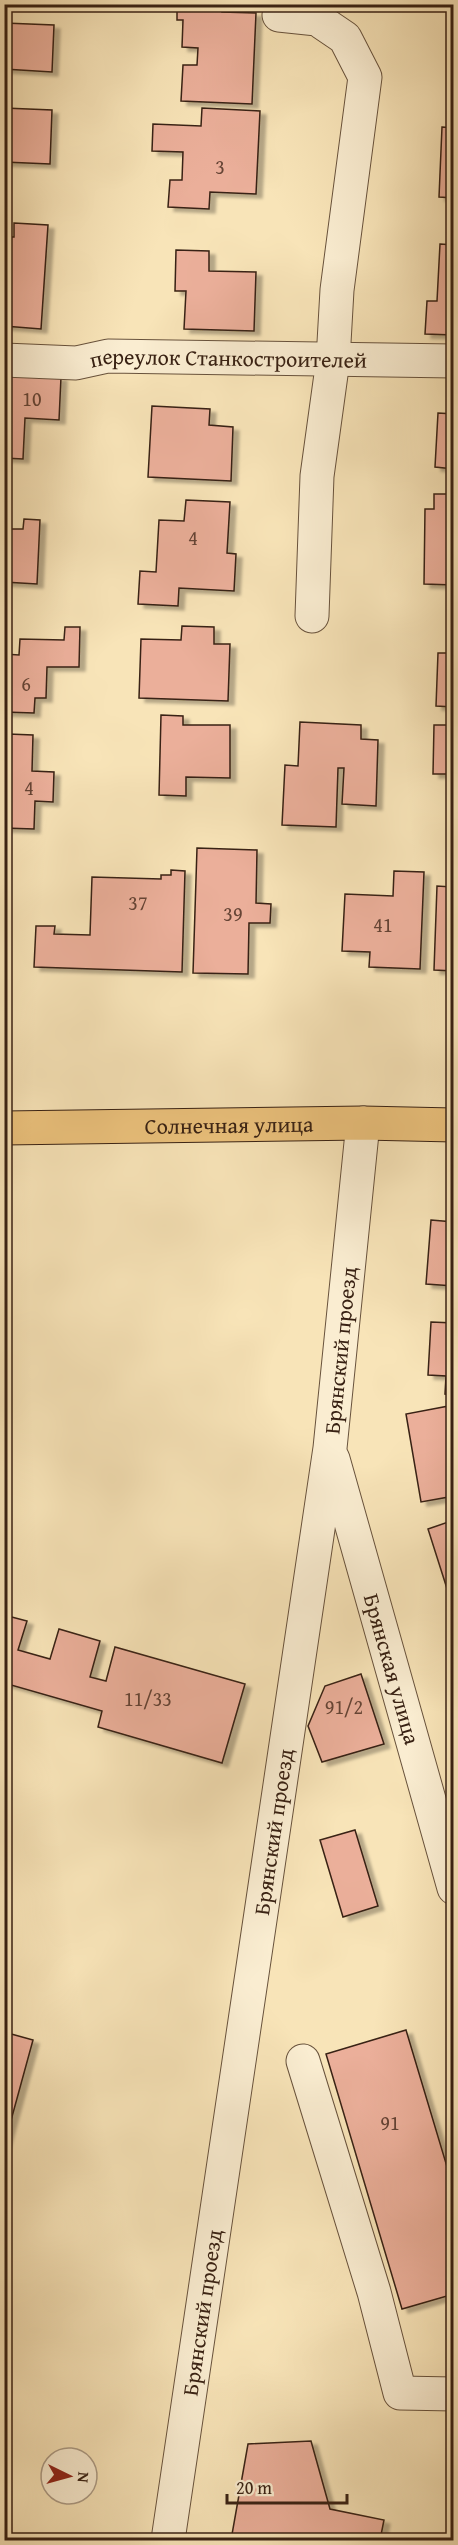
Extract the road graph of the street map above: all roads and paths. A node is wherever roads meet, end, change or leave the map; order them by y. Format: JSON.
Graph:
{"nodes":[{"id":1,"x":279,"y":15,"type":"dead end"},
{"id":2,"x":4,"y":360,"type":"edge"},
{"id":3,"x":333,"y":360,"type":"junction"},
{"id":4,"x":453,"y":361,"type":"edge"},
{"id":5,"x":312,"y":616,"type":"dead end"},
{"id":6,"x":363,"y":1123,"type":"junction"},
{"id":7,"x":453,"y":1125,"type":"edge"},
{"id":8,"x":4,"y":1128,"type":"edge"},
{"id":9,"x":330,"y":1448,"type":"junction"},
{"id":10,"x":453,"y":1888,"type":"edge"},
{"id":11,"x":303,"y":2061,"type":"dead end"},
{"id":12,"x":453,"y":2394,"type":"edge"},
{"id":13,"x":168,"y":2541,"type":"edge"}],
"edges":[{"from":1,"to":3,"type":"street"},
{"from":2,"to":3,"type":"street","name":"переулок Станкостроителей"},
{"from":3,"to":4,"type":"street","name":"переулок Станкостроителей"},
{"from":3,"to":5,"type":"street"},
{"from":6,"to":7,"type":"main road","name":"Солнечная улица"},
{"from":6,"to":8,"type":"main road","name":"Солнечная улица"},
{"from":6,"to":9,"type":"street","name":"Брянский проезд"},
{"from":9,"to":10,"type":"street","name":"Брянская улица"},
{"from":9,"to":13,"type":"street","name":"Брянский проезд"},
{"from":11,"to":12,"type":"street"}]}
